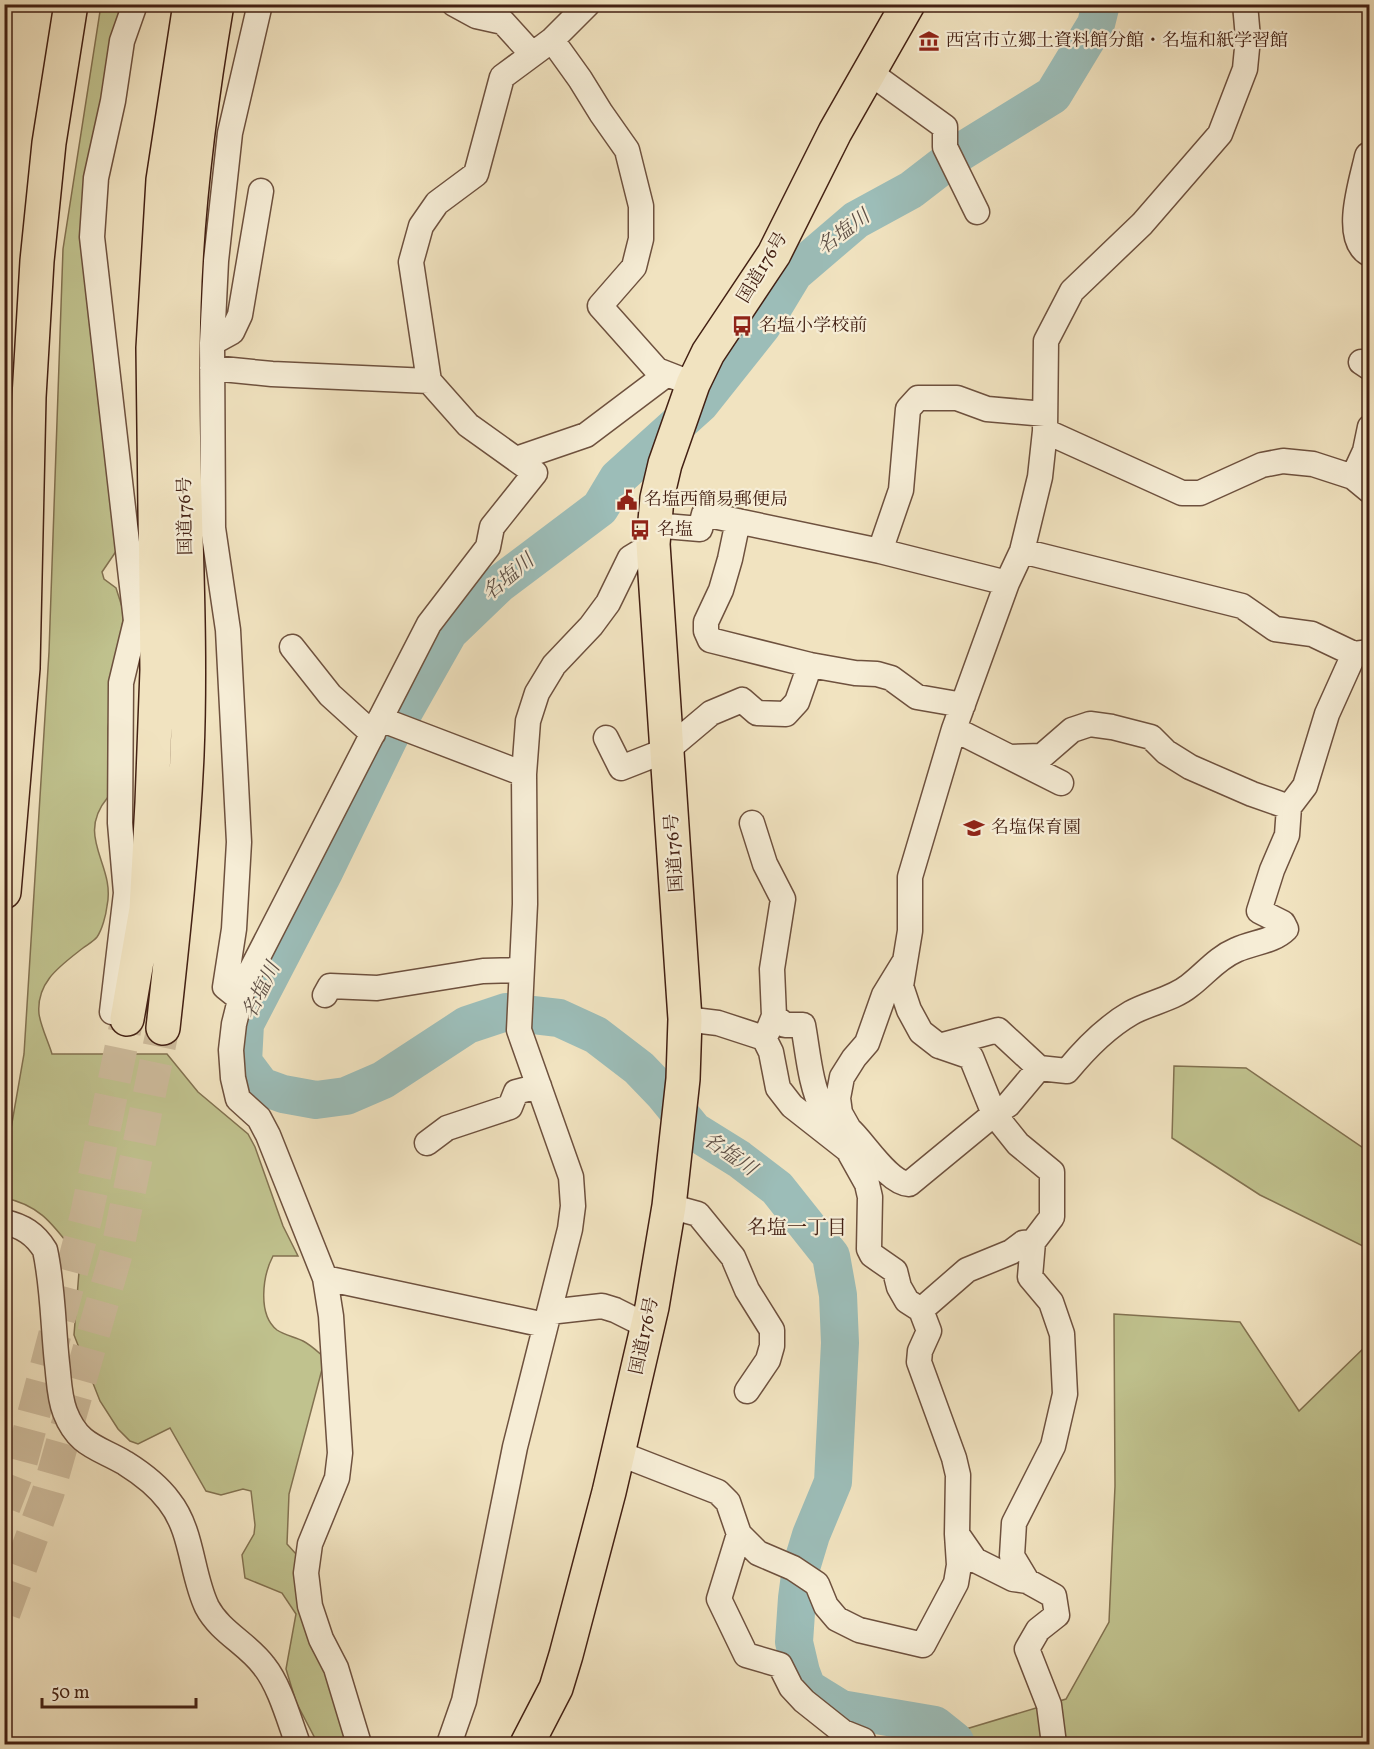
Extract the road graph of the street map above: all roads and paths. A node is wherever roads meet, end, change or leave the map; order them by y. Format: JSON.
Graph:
{"nodes":[{"id":1,"x":71,"y":4,"type":"edge"},
{"id":2,"x":135,"y":4,"type":"edge"},
{"id":3,"x":190,"y":4,"type":"edge"},
{"id":4,"x":217,"y":4,"type":"edge"},
{"id":5,"x":260,"y":4,"type":"edge"},
{"id":6,"x":454,"y":4,"type":"edge"},
{"id":7,"x":588,"y":4,"type":"edge"},
{"id":8,"x":908,"y":4,"type":"edge"},
{"id":9,"x":1245,"y":4,"type":"edge"},
{"id":10,"x":552,"y":40,"type":"junction"},
{"id":11,"x":532,"y":54,"type":"junction"},
{"id":12,"x":869,"y":72,"type":"junction"},
{"id":13,"x":1370,"y":157,"type":"edge"},
{"id":14,"x":261,"y":191,"type":"dead end"},
{"id":15,"x":977,"y":212,"type":"dead end"},
{"id":16,"x":1370,"y":251,"type":"edge"},
{"id":17,"x":212,"y":343,"type":"junction"},
{"id":18,"x":212,"y":368,"type":"junction"},
{"id":19,"x":680,"y":379,"type":"junction"},
{"id":20,"x":429,"y":381,"type":"junction"},
{"id":21,"x":1045,"y":422,"type":"junction"},
{"id":22,"x":1370,"y":427,"type":"edge"},
{"id":23,"x":516,"y":459,"type":"junction"},
{"id":24,"x":1361,"y":484,"type":"edge"},
{"id":25,"x":738,"y":521,"type":"junction"},
{"id":26,"x":653,"y":534,"type":"junction"},
{"id":27,"x":880,"y":551,"type":"junction"},
{"id":28,"x":1022,"y":551,"type":"junction"},
{"id":29,"x":1007,"y":583,"type":"junction"},
{"id":30,"x":292,"y":646,"type":"dead end"},
{"id":31,"x":1362,"y":652,"type":"edge"},
{"id":32,"x":810,"y":665,"type":"junction"},
{"id":33,"x":963,"y":705,"type":"junction"},
{"id":34,"x":376,"y":726,"type":"junction"},
{"id":35,"x":954,"y":729,"type":"junction"},
{"id":36,"x":606,"y":738,"type":"dead end"},
{"id":37,"x":667,"y":750,"type":"junction"},
{"id":38,"x":1010,"y":758,"type":"junction"},
{"id":39,"x":524,"y":774,"type":"junction"},
{"id":40,"x":1061,"y":783,"type":"dead end"},
{"id":41,"x":1289,"y":807,"type":"junction"},
{"id":42,"x":752,"y":823,"type":"dead end"},
{"id":43,"x":4,"y":892,"type":"edge"},
{"id":44,"x":905,"y":959,"type":"junction"},
{"id":45,"x":521,"y":970,"type":"junction"},
{"id":46,"x":325,"y":995,"type":"dead end"},
{"id":47,"x":240,"y":999,"type":"junction"},
{"id":48,"x":120,"y":1015,"type":"joint"},
{"id":49,"x":774,"y":1016,"type":"junction"},
{"id":50,"x":686,"y":1019,"type":"junction"},
{"id":51,"x":163,"y":1028,"type":"tunnel mouth"},
{"id":52,"x":764,"y":1038,"type":"junction"},
{"id":53,"x":939,"y":1046,"type":"junction"},
{"id":54,"x":1039,"y":1068,"type":"junction"},
{"id":55,"x":539,"y":1086,"type":"junction"},
{"id":56,"x":994,"y":1114,"type":"junction"},
{"id":57,"x":849,"y":1129,"type":"junction"},
{"id":58,"x":427,"y":1143,"type":"dead end"},
{"id":59,"x":669,"y":1206,"type":"junction"},
{"id":60,"x":11,"y":1224,"type":"edge"},
{"id":61,"x":1033,"y":1242,"type":"junction"},
{"id":62,"x":325,"y":1278,"type":"junction"},
{"id":63,"x":921,"y":1310,"type":"junction"},
{"id":64,"x":547,"y":1318,"type":"junction"},
{"id":65,"x":648,"y":1326,"type":"junction"},
{"id":66,"x":747,"y":1391,"type":"dead end"},
{"id":67,"x":618,"y":1453,"type":"junction"},
{"id":68,"x":739,"y":1534,"type":"junction"},
{"id":69,"x":957,"y":1534,"type":"junction"},
{"id":70,"x":1027,"y":1581,"type":"junction"},
{"id":71,"x":863,"y":1740,"type":"dead end"},
{"id":72,"x":298,"y":1744,"type":"edge"},
{"id":73,"x":359,"y":1744,"type":"edge"},
{"id":74,"x":448,"y":1744,"type":"edge"},
{"id":75,"x":527,"y":1744,"type":"edge"},
{"id":76,"x":1054,"y":1744,"type":"edge"}],
"edges":[{"from":1,"to":43,"type":"highway"},
{"from":2,"to":48,"type":"street"},
{"from":3,"to":48,"type":"highway","name":"国道176号"},
{"from":4,"to":51,"type":"highway","name":"国道176号"},
{"from":5,"to":17,"type":"street"},
{"from":6,"to":11,"type":"street"},
{"from":7,"to":10,"type":"street"},
{"from":8,"to":12,"type":"highway","name":"国道176号"},
{"from":9,"to":21,"type":"street"},
{"from":10,"to":11,"type":"street"},
{"from":10,"to":19,"type":"street"},
{"from":11,"to":20,"type":"street"},
{"from":12,"to":15,"type":"street"},
{"from":12,"to":19,"type":"highway","name":"国道176号"},
{"from":13,"to":16,"type":"street"},
{"from":14,"to":17,"type":"street"},
{"from":17,"to":18,"type":"street"},
{"from":18,"to":20,"type":"street"},
{"from":18,"to":47,"type":"street"},
{"from":19,"to":23,"type":"street"},
{"from":19,"to":26,"type":"highway","name":"国道176号"},
{"from":20,"to":23,"type":"street"},
{"from":21,"to":24,"type":"street"},
{"from":21,"to":27,"type":"street"},
{"from":21,"to":28,"type":"street"},
{"from":22,"to":24,"type":"street"},
{"from":23,"to":34,"type":"street"},
{"from":25,"to":26,"type":"street"},
{"from":25,"to":27,"type":"street"},
{"from":25,"to":32,"type":"street"},
{"from":26,"to":37,"type":"highway","name":"国道176号"},
{"from":26,"to":39,"type":"street"},
{"from":27,"to":29,"type":"street"},
{"from":28,"to":29,"type":"street"},
{"from":28,"to":31,"type":"street"},
{"from":29,"to":33,"type":"street"},
{"from":30,"to":34,"type":"street"},
{"from":31,"to":41,"type":"street"},
{"from":32,"to":33,"type":"street"},
{"from":32,"to":37,"type":"street"},
{"from":33,"to":35,"type":"street"},
{"from":34,"to":39,"type":"street"},
{"from":34,"to":47,"type":"street"},
{"from":35,"to":38,"type":"street"},
{"from":35,"to":44,"type":"street"},
{"from":36,"to":37,"type":"street"},
{"from":37,"to":50,"type":"highway","name":"国道176号"},
{"from":38,"to":40,"type":"street"},
{"from":38,"to":41,"type":"street"},
{"from":39,"to":45,"type":"street"},
{"from":41,"to":54,"type":"street"},
{"from":42,"to":49,"type":"street"},
{"from":44,"to":53,"type":"street"},
{"from":44,"to":57,"type":"street"},
{"from":45,"to":46,"type":"street"},
{"from":45,"to":55,"type":"street"},
{"from":47,"to":62,"type":"street"},
{"from":49,"to":52,"type":"street"},
{"from":49,"to":57,"type":"street"},
{"from":50,"to":52,"type":"street"},
{"from":50,"to":59,"type":"highway","name":"国道176号"},
{"from":52,"to":63,"type":"street"},
{"from":53,"to":54,"type":"street"},
{"from":53,"to":56,"type":"street"},
{"from":54,"to":56,"type":"street"},
{"from":55,"to":58,"type":"street"},
{"from":55,"to":64,"type":"street"},
{"from":56,"to":57,"type":"street"},
{"from":56,"to":61,"type":"street"},
{"from":59,"to":65,"type":"highway","name":"国道176号"},
{"from":59,"to":66,"type":"street"},
{"from":60,"to":72,"type":"street"},
{"from":61,"to":63,"type":"street"},
{"from":61,"to":70,"type":"street"},
{"from":62,"to":64,"type":"street"},
{"from":62,"to":73,"type":"street"},
{"from":63,"to":69,"type":"street"},
{"from":64,"to":65,"type":"street"},
{"from":64,"to":74,"type":"street"},
{"from":65,"to":67,"type":"highway","name":"国道176号"},
{"from":67,"to":68,"type":"street"},
{"from":67,"to":75,"type":"highway","name":"国道176号"},
{"from":68,"to":69,"type":"street"},
{"from":68,"to":71,"type":"street"},
{"from":69,"to":70,"type":"street"},
{"from":70,"to":76,"type":"street"}]}
